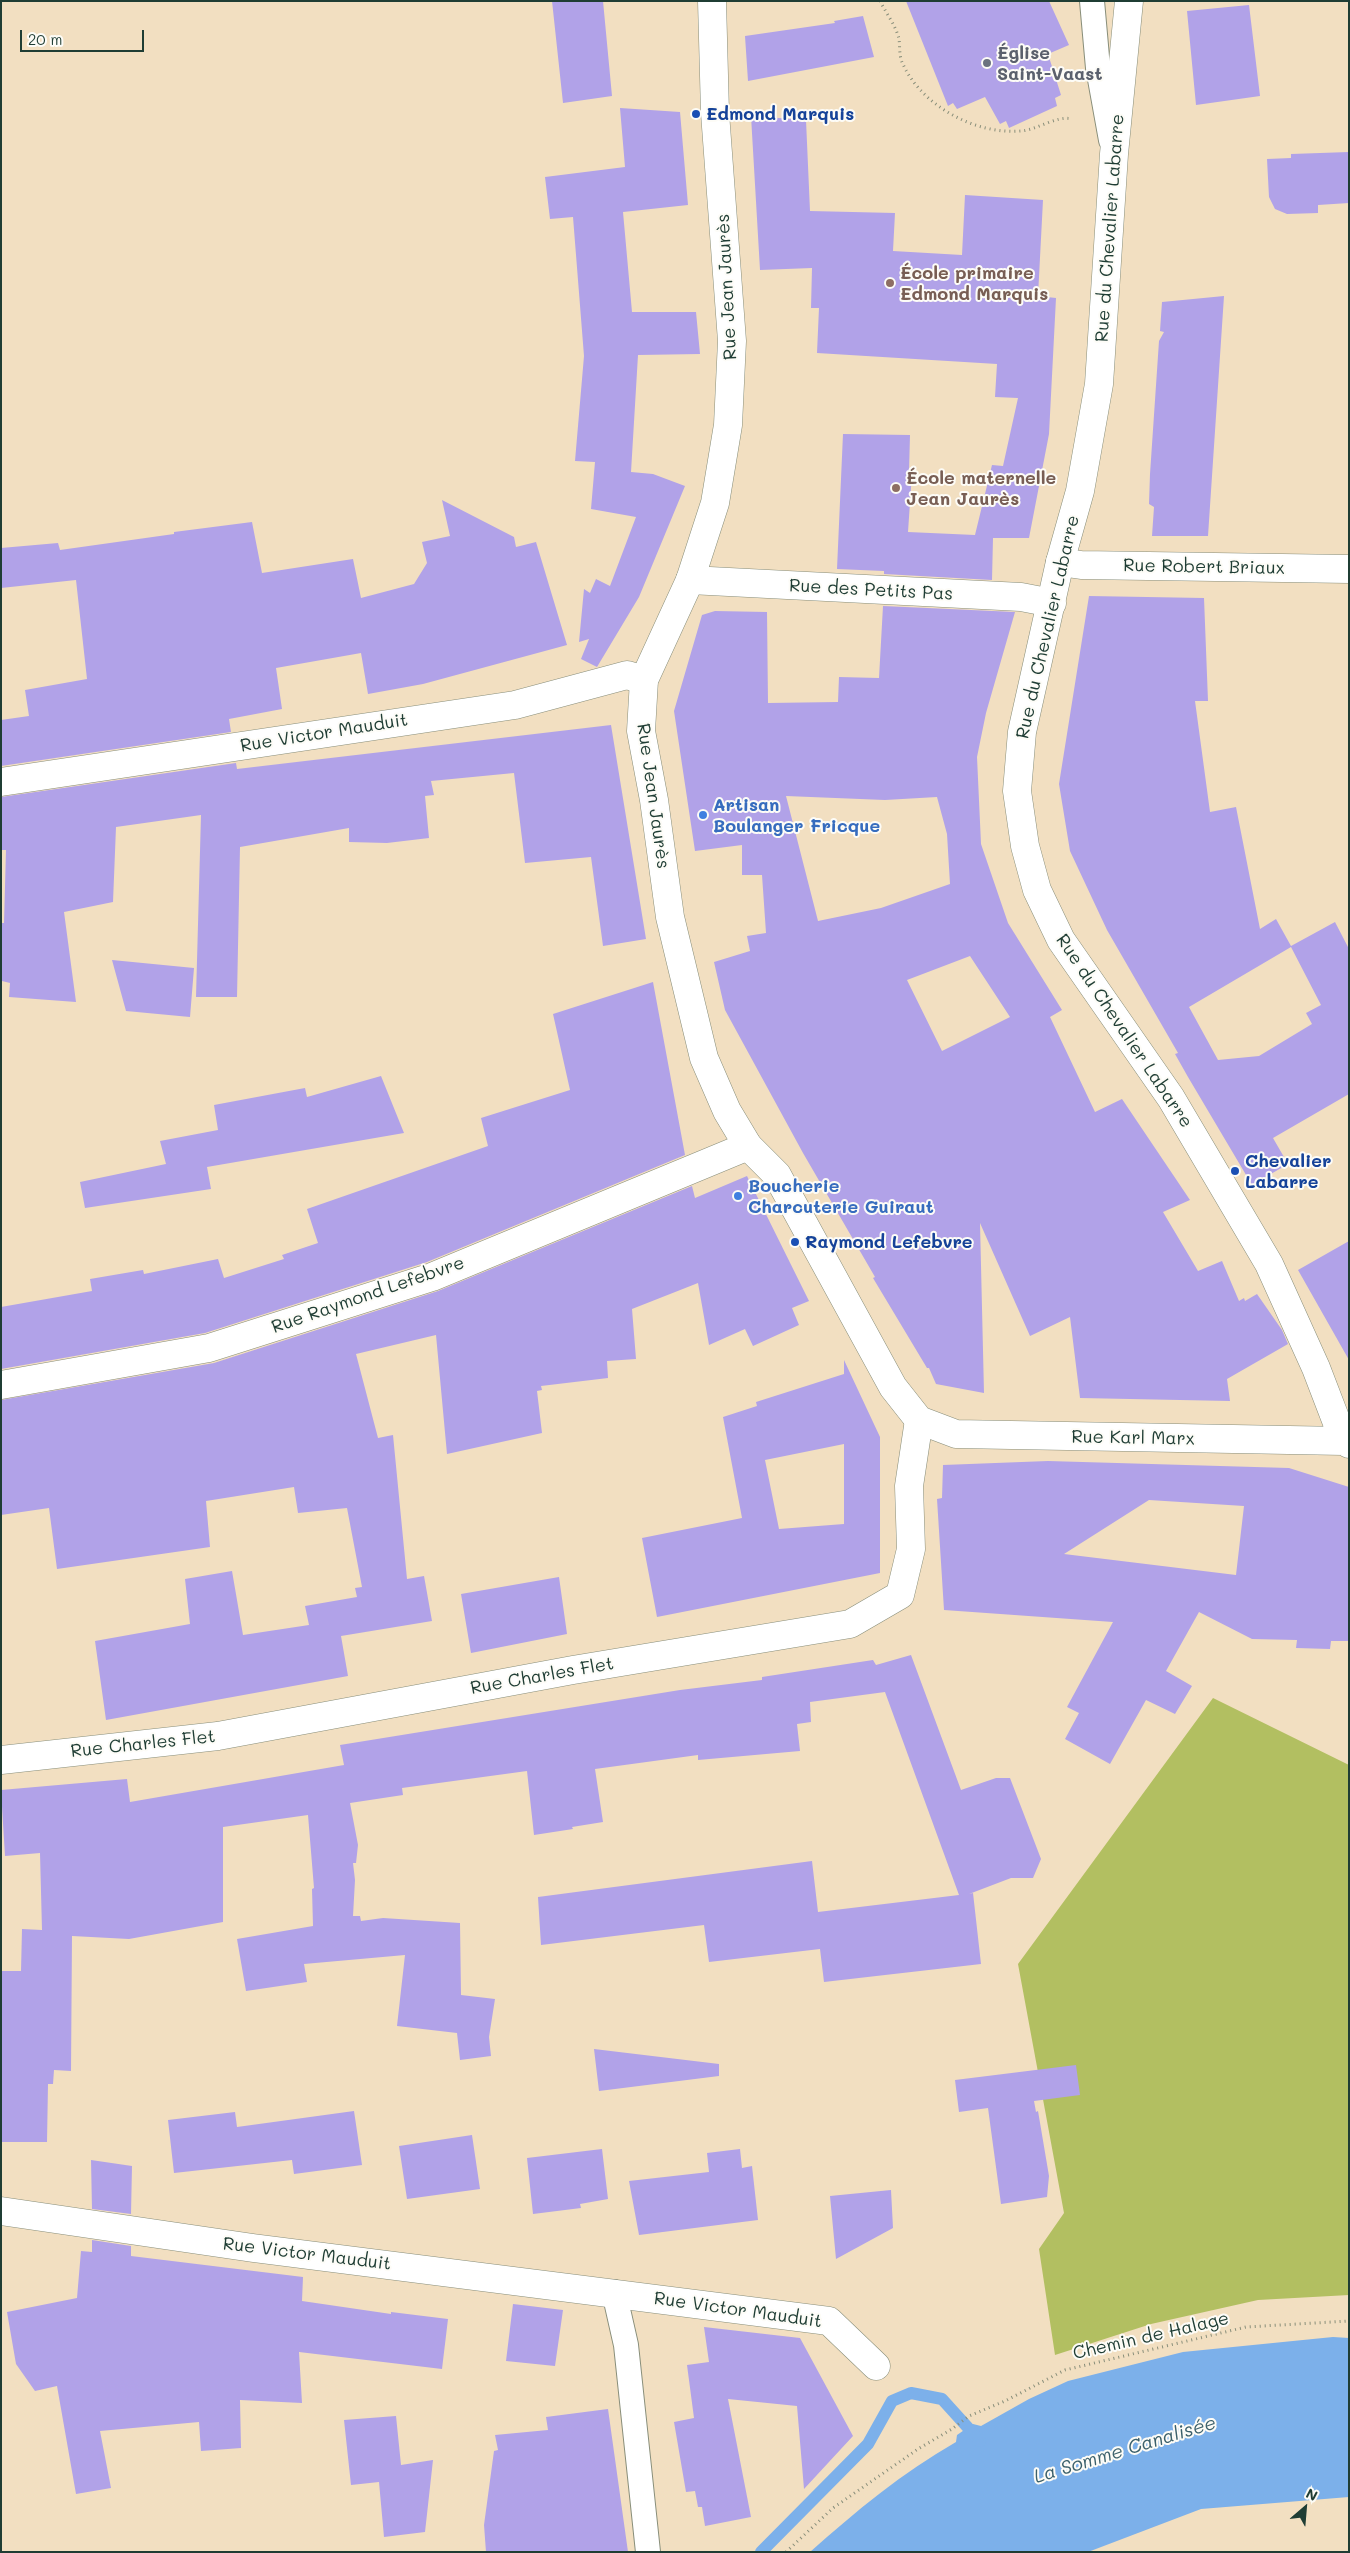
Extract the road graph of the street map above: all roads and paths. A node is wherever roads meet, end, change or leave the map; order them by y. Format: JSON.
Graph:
{"nodes":[{"id":1,"x":712,"y":1,"type":"edge"},
{"id":2,"x":880,"y":1,"type":"edge"},
{"id":3,"x":1092,"y":1,"type":"edge"},
{"id":4,"x":1129,"y":1,"type":"edge"},
{"id":5,"x":1076,"y":125,"type":"dead end"},
{"id":6,"x":1114,"y":154,"type":"junction"},
{"id":7,"x":1060,"y":562,"type":"junction"},
{"id":8,"x":1349,"y":569,"type":"edge"},
{"id":9,"x":690,"y":580,"type":"junction"},
{"id":10,"x":1052,"y":603,"type":"junction"},
{"id":11,"x":644,"y":680,"type":"junction"},
{"id":12,"x":1,"y":782,"type":"edge"},
{"id":13,"x":748,"y":1146,"type":"junction"},
{"id":14,"x":1,"y":1385,"type":"edge"},
{"id":15,"x":919,"y":1420,"type":"junction"},
{"id":16,"x":1346,"y":1443,"type":"edge"},
{"id":17,"x":1,"y":1760,"type":"edge"},
{"id":18,"x":1,"y":2211,"type":"edge"},
{"id":19,"x":614,"y":2292,"type":"junction"},
{"id":20,"x":1349,"y":2321,"type":"edge"},
{"id":21,"x":876,"y":2366,"type":"dead end"},
{"id":22,"x":648,"y":2552,"type":"edge"},
{"id":23,"x":786,"y":2552,"type":"edge"}],
"edges":[{"from":1,"to":9,"type":"street","name":"Rue Jean Jaurès"},
{"from":2,"to":5,"type":"path"},
{"from":3,"to":6,"type":"lane"},
{"from":4,"to":6,"type":"street","name":"Rue du Chevalier Labarre"},
{"from":6,"to":7,"type":"street","name":"Rue du Chevalier Labarre"},
{"from":7,"to":8,"type":"street","name":"Rue Robert Briaux"},
{"from":7,"to":10,"type":"street","name":"Rue du Chevalier Labarre"},
{"from":9,"to":10,"type":"street","name":"Rue des Petits Pas"},
{"from":9,"to":11,"type":"street","name":"Rue Jean Jaurès"},
{"from":10,"to":16,"type":"street","name":"Rue du Chevalier Labarre"},
{"from":11,"to":12,"type":"street","name":"Rue Victor Mauduit"},
{"from":11,"to":13,"type":"street","name":"Rue Jean Jaurès"},
{"from":13,"to":14,"type":"street","name":"Rue Raymond Lefebvre"},
{"from":13,"to":15,"type":"street","name":"Rue Jean Jaurès"},
{"from":15,"to":16,"type":"street","name":"Rue Karl Marx"},
{"from":15,"to":17,"type":"street","name":"Rue Charles Flet"},
{"from":18,"to":19,"type":"street","name":"Rue Victor Mauduit"},
{"from":19,"to":21,"type":"street","name":"Rue Victor Mauduit"},
{"from":19,"to":22,"type":"lane"},
{"from":20,"to":23,"type":"path","name":"Chemin de Halage"}]}
